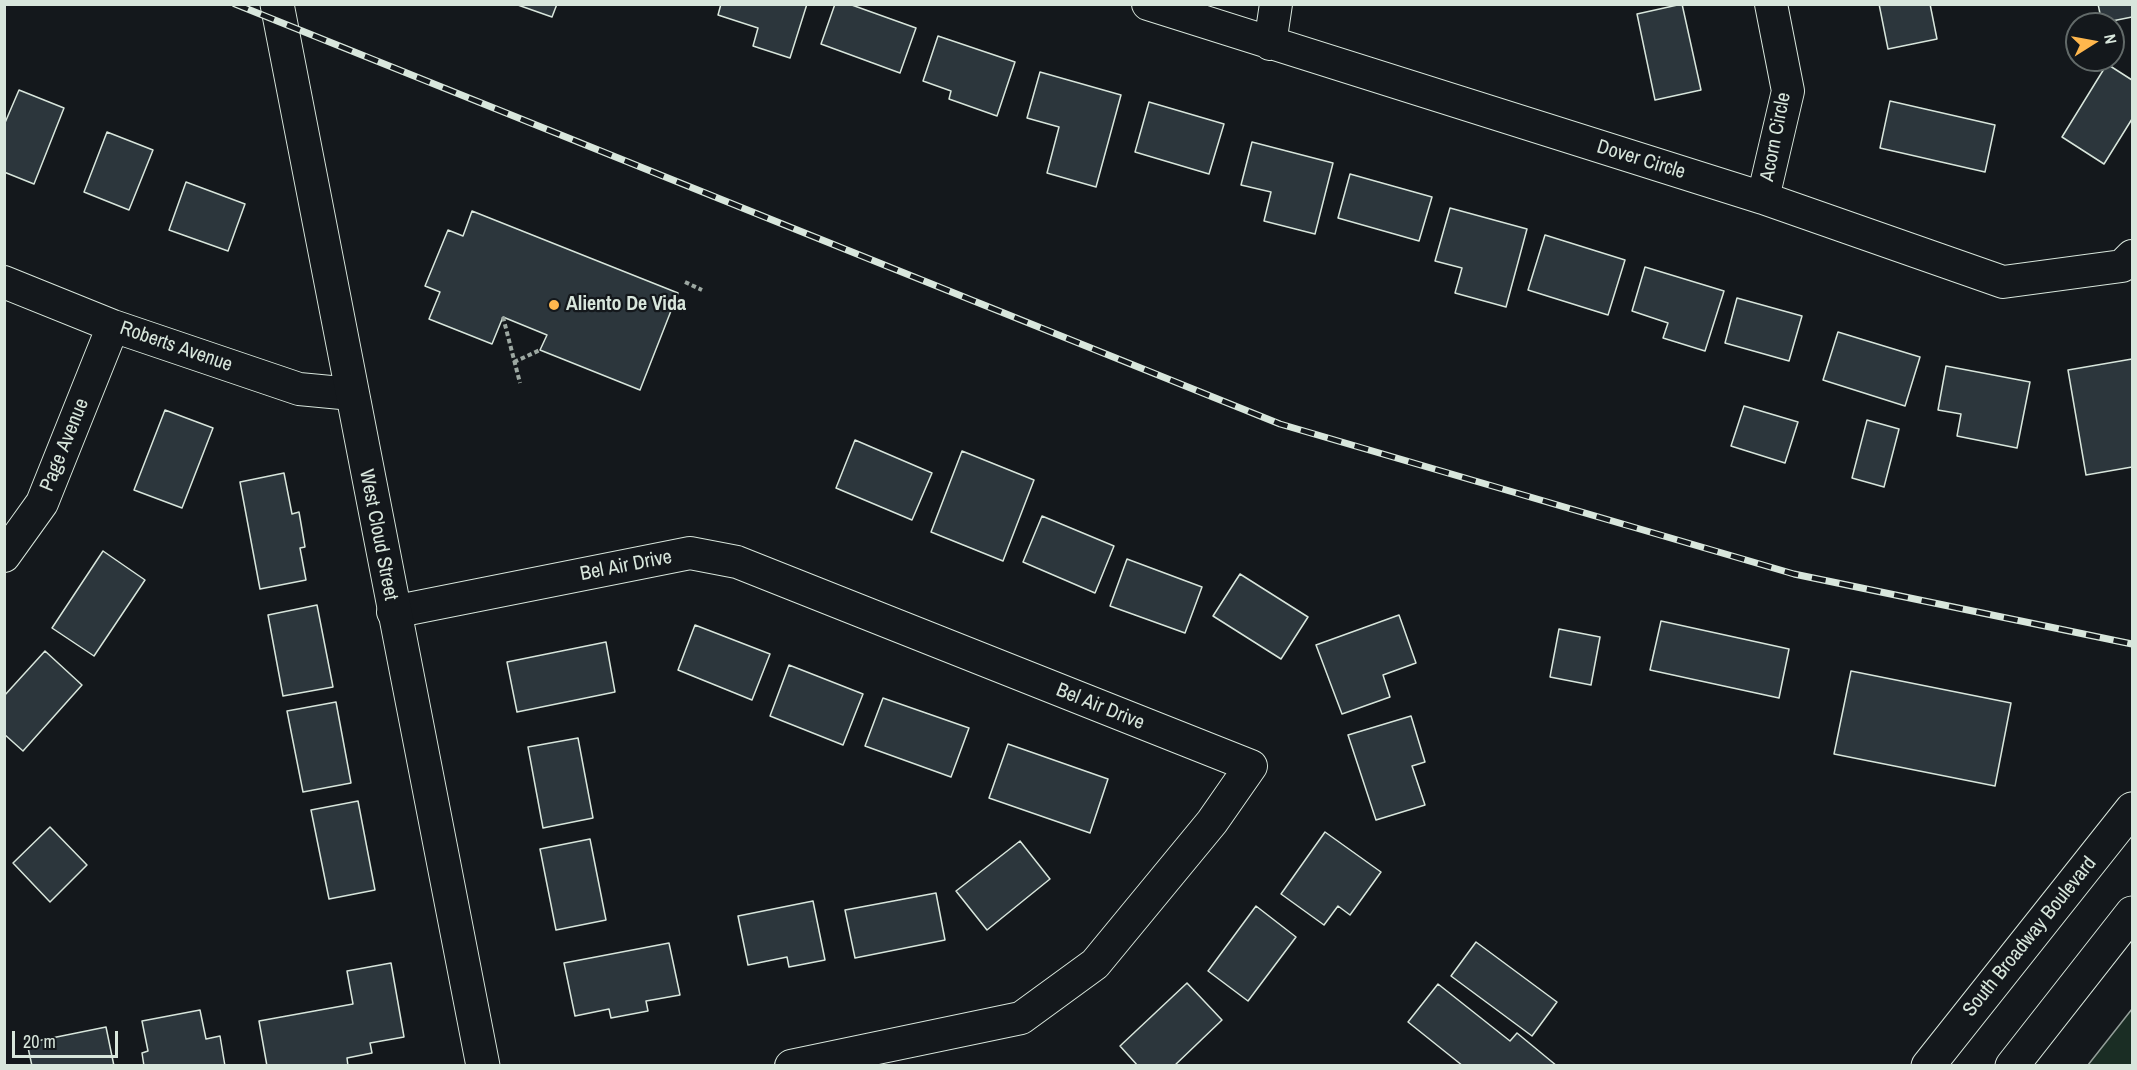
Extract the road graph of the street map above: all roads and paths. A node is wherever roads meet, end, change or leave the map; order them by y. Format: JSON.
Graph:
{"nodes":[{"id":1,"x":277,"y":4,"type":"edge"},
{"id":2,"x":1148,"y":4,"type":"edge"},
{"id":3,"x":1276,"y":4,"type":"edge"},
{"id":4,"x":1772,"y":4,"type":"edge"},
{"id":5,"x":1270,"y":44,"type":"junction"},
{"id":6,"x":1764,"y":198,"type":"junction"},
{"id":7,"x":2133,"y":256,"type":"edge"},
{"id":8,"x":4,"y":282,"type":"edge"},
{"id":9,"x":685,"y":282,"type":"dead end"},
{"id":10,"x":702,"y":290,"type":"dead end"},
{"id":11,"x":503,"y":317,"type":"dead end"},
{"id":12,"x":113,"y":326,"type":"junction"},
{"id":13,"x":540,"y":350,"type":"dead end"},
{"id":14,"x":514,"y":362,"type":"junction"},
{"id":15,"x":520,"y":383,"type":"dead end"},
{"id":16,"x":352,"y":394,"type":"junction"},
{"id":17,"x":4,"y":556,"type":"edge"},
{"id":18,"x":393,"y":612,"type":"junction"},
{"id":19,"x":2133,"y":809,"type":"edge"},
{"id":20,"x":2133,"y":913,"type":"edge"},
{"id":21,"x":483,"y":1065,"type":"edge"},
{"id":22,"x":791,"y":1065,"type":"edge"},
{"id":23,"x":1928,"y":1065,"type":"edge"},
{"id":24,"x":2012,"y":1065,"type":"edge"}],
"edges":[{"from":1,"to":16,"type":"main road","name":"West Cloud Street"},
{"from":2,"to":5,"type":"street","name":"Dover Circle"},
{"from":3,"to":5,"type":"street"},
{"from":4,"to":6,"type":"street","name":"Acorn Circle"},
{"from":5,"to":6,"type":"street","name":"Dover Circle"},
{"from":6,"to":7,"type":"street","name":"Dover Circle"},
{"from":8,"to":12,"type":"street","name":"Roberts Avenue"},
{"from":9,"to":10,"type":"path"},
{"from":11,"to":14,"type":"path"},
{"from":12,"to":16,"type":"street","name":"Roberts Avenue"},
{"from":12,"to":17,"type":"street","name":"Page Avenue"},
{"from":13,"to":14,"type":"path"},
{"from":14,"to":15,"type":"path"},
{"from":16,"to":18,"type":"main road","name":"West Cloud Street"},
{"from":18,"to":21,"type":"main road","name":"West Cloud Street"},
{"from":18,"to":22,"type":"street","name":"Bel Air Drive"},
{"from":19,"to":23,"type":"main road","name":"South Broadway Boulevard"},
{"from":20,"to":24,"type":"main road"}]}
